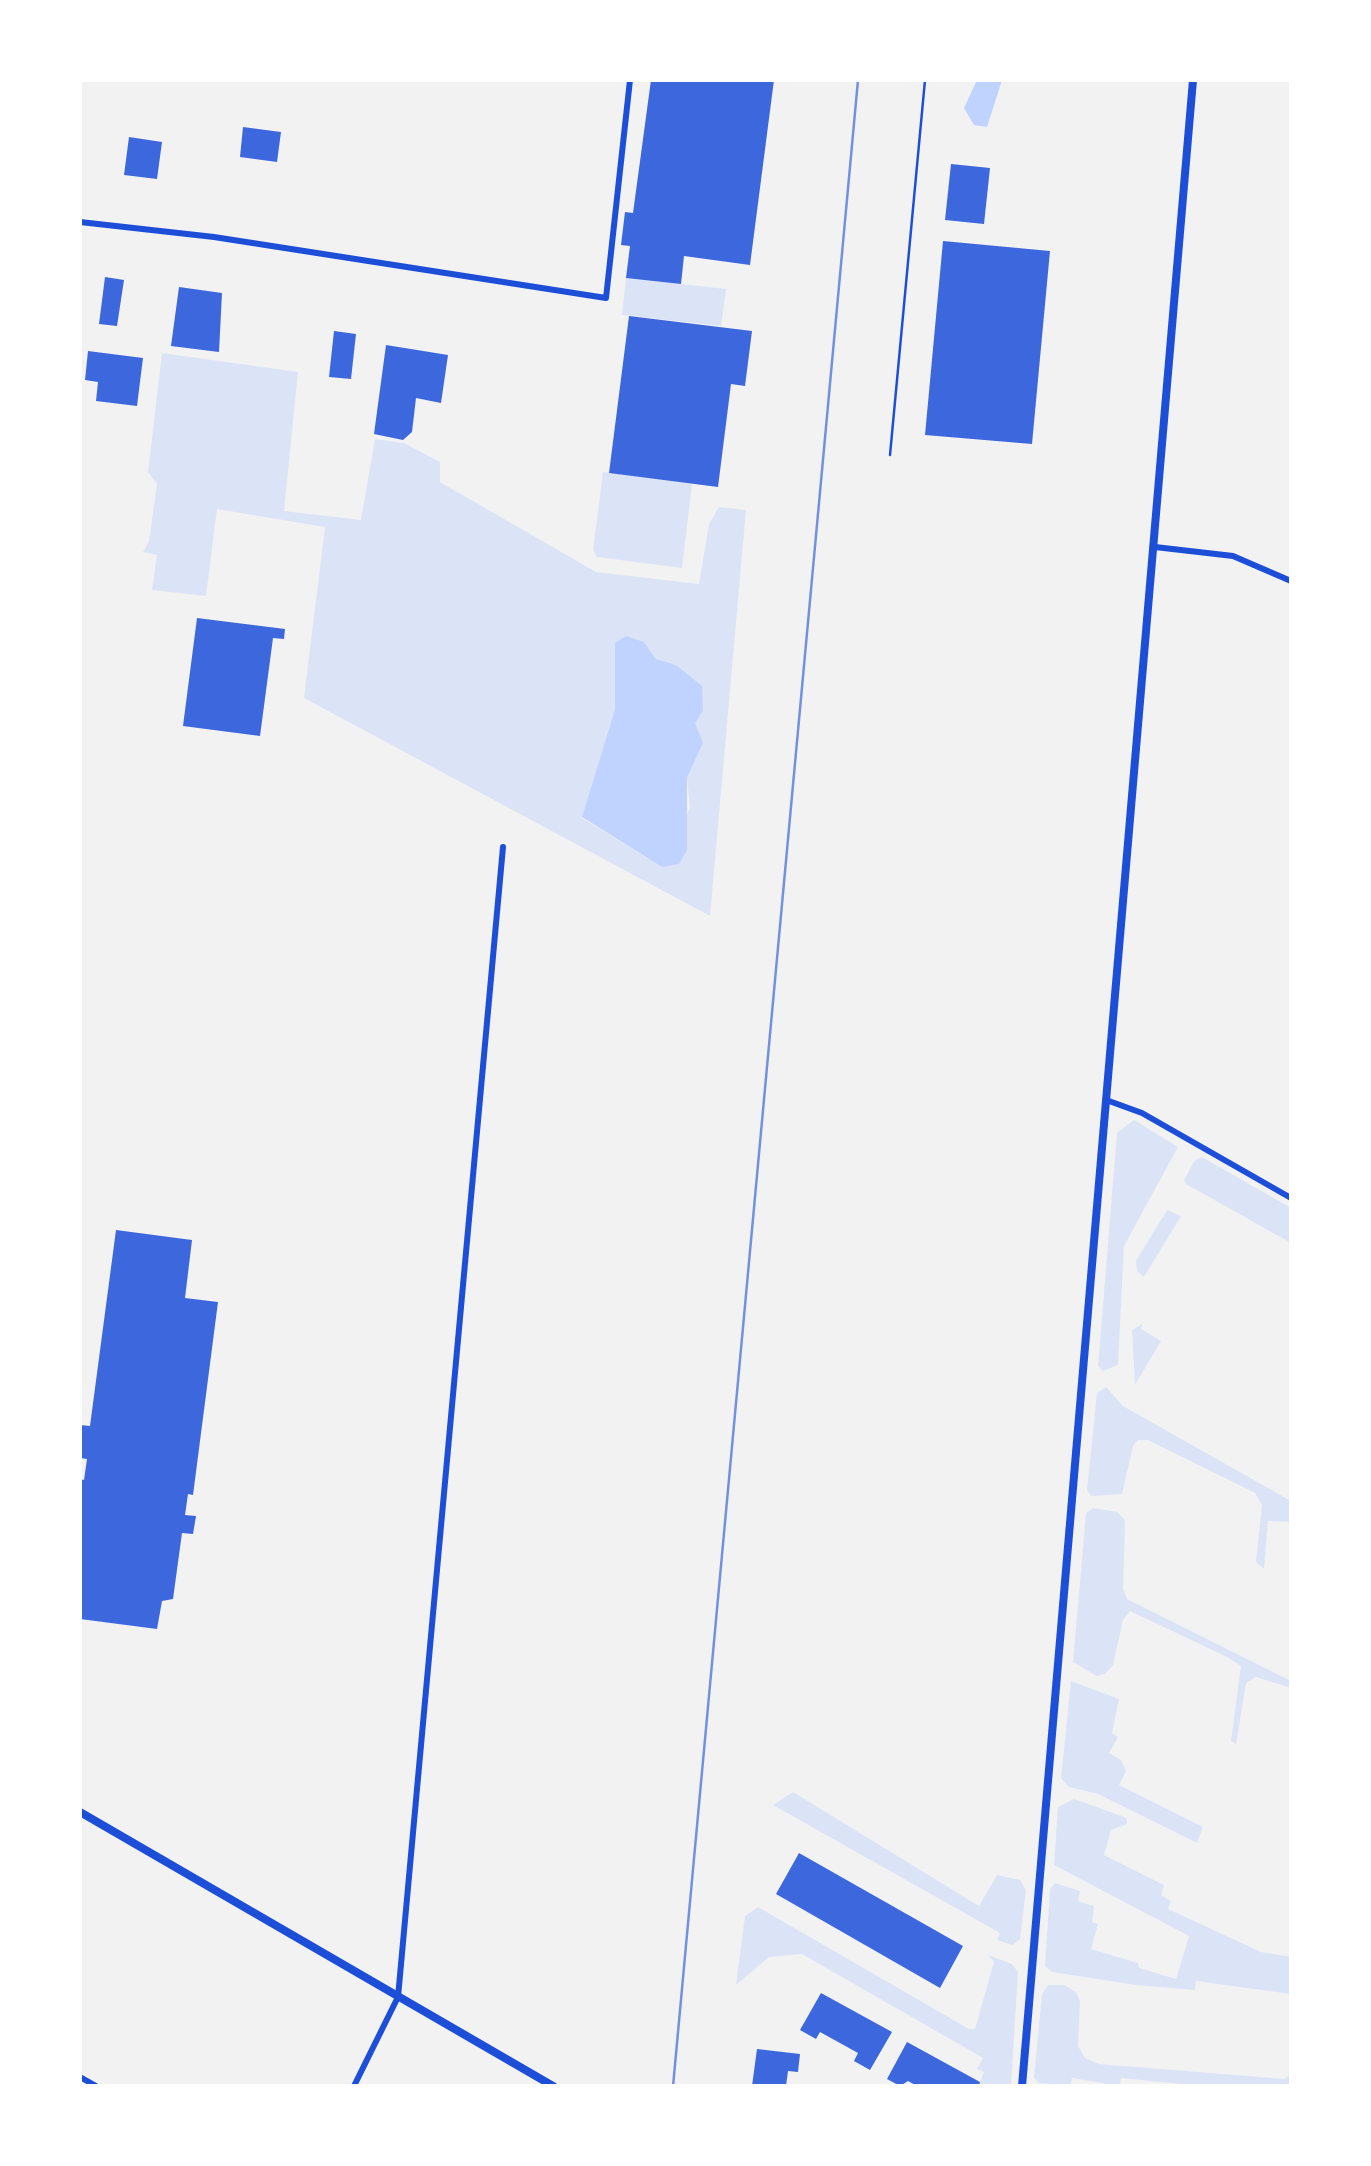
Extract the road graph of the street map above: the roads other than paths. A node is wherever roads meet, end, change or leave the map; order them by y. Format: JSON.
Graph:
{"nodes":[{"id":1,"x":630,"y":80,"type":"edge"},
{"id":2,"x":925,"y":80,"type":"edge"},
{"id":3,"x":1193,"y":80,"type":"edge"},
{"id":4,"x":80,"y":222,"type":"edge"},
{"id":5,"x":890,"y":456,"type":"dead end"},
{"id":6,"x":1155,"y":548,"type":"junction"},
{"id":7,"x":1291,"y":581,"type":"edge"},
{"id":8,"x":503,"y":847,"type":"dead end"},
{"id":9,"x":1109,"y":1100,"type":"junction"},
{"id":10,"x":1291,"y":1198,"type":"edge"},
{"id":11,"x":80,"y":1812,"type":"edge"},
{"id":12,"x":398,"y":1997,"type":"junction"},
{"id":13,"x":80,"y":2077,"type":"edge"},
{"id":14,"x":96,"y":2086,"type":"edge"},
{"id":15,"x":354,"y":2086,"type":"edge"},
{"id":16,"x":553,"y":2086,"type":"edge"},
{"id":17,"x":1022,"y":2086,"type":"edge"}],
"edges":[{"from":1,"to":4,"type":"street"},
{"from":2,"to":5,"type":"lane"},
{"from":3,"to":6,"type":"street"},
{"from":6,"to":7,"type":"street"},
{"from":6,"to":9,"type":"street"},
{"from":8,"to":12,"type":"street"},
{"from":9,"to":10,"type":"street"},
{"from":9,"to":17,"type":"street"},
{"from":11,"to":12,"type":"street"},
{"from":12,"to":15,"type":"street"},
{"from":12,"to":16,"type":"street"},
{"from":13,"to":14,"type":"street"}]}
